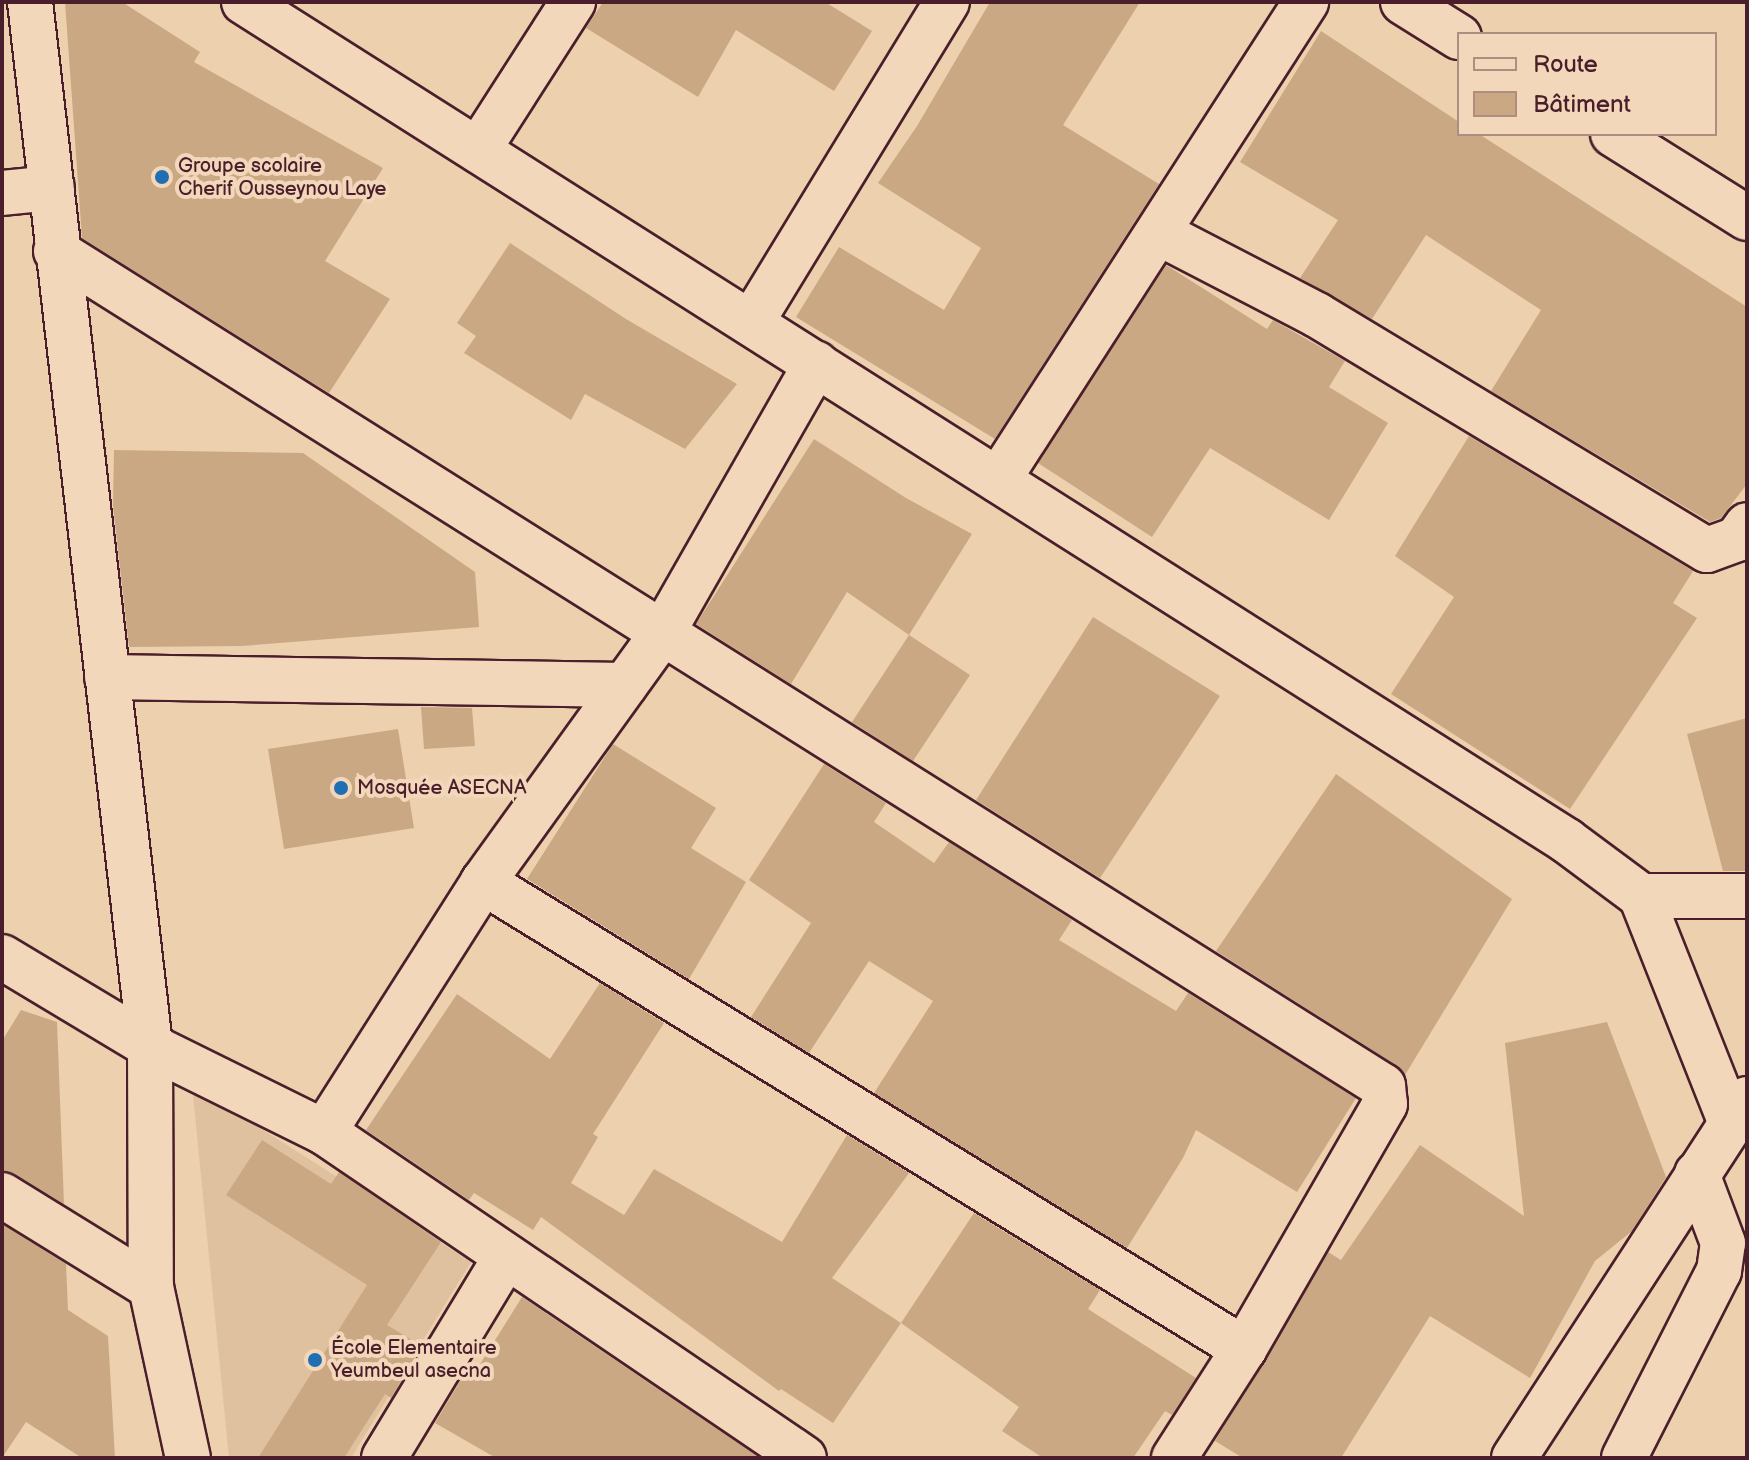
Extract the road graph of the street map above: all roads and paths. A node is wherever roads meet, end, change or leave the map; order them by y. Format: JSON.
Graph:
{"nodes":[{"id":1,"x":30,"y":2,"type":"edge"},
{"id":2,"x":244,"y":2,"type":"edge"},
{"id":3,"x":573,"y":2,"type":"edge"},
{"id":4,"x":947,"y":2,"type":"edge"},
{"id":5,"x":1306,"y":2,"type":"edge"},
{"id":6,"x":1403,"y":2,"type":"edge"},
{"id":7,"x":1457,"y":36,"type":"edge"},
{"id":8,"x":1616,"y":136,"type":"edge"},
{"id":9,"x":478,"y":150,"type":"junction"},
{"id":10,"x":52,"y":188,"type":"junction"},
{"id":11,"x":2,"y":193,"type":"edge"},
{"id":12,"x":1747,"y":218,"type":"edge"},
{"id":13,"x":1159,"y":233,"type":"junction"},
{"id":14,"x":56,"y":251,"type":"junction"},
{"id":15,"x":751,"y":323,"type":"junction"},
{"id":16,"x":816,"y":364,"type":"junction"},
{"id":17,"x":998,"y":480,"type":"junction"},
{"id":18,"x":1747,"y":525,"type":"edge"},
{"id":19,"x":663,"y":632,"type":"junction"},
{"id":20,"x":107,"y":677,"type":"junction"},
{"id":21,"x":625,"y":685,"type":"junction"},
{"id":22,"x":483,"y":882,"type":"junction"},
{"id":23,"x":1641,"y":896,"type":"junction"},
{"id":24,"x":1747,"y":896,"type":"edge"},
{"id":25,"x":2,"y":957,"type":"edge"},
{"id":26,"x":150,"y":1046,"type":"junction"},
{"id":27,"x":1739,"y":1111,"type":"edge"},
{"id":28,"x":324,"y":1132,"type":"junction"},
{"id":29,"x":1697,"y":1174,"type":"junction"},
{"id":30,"x":2,"y":1195,"type":"edge"},
{"id":31,"x":505,"y":1258,"type":"junction"},
{"id":32,"x":151,"y":1287,"type":"junction"},
{"id":33,"x":1244,"y":1349,"type":"junction"},
{"id":34,"x":188,"y":1458,"type":"edge"},
{"id":35,"x":384,"y":1458,"type":"edge"},
{"id":36,"x":804,"y":1458,"type":"edge"},
{"id":37,"x":1174,"y":1458,"type":"edge"},
{"id":38,"x":1514,"y":1458,"type":"edge"},
{"id":39,"x":1624,"y":1458,"type":"edge"}],
"edges":[{"from":1,"to":10,"type":"street"},
{"from":2,"to":9,"type":"street"},
{"from":3,"to":9,"type":"street"},
{"from":4,"to":15,"type":"street"},
{"from":5,"to":13,"type":"street"},
{"from":6,"to":7,"type":"street"},
{"from":8,"to":12,"type":"street"},
{"from":9,"to":15,"type":"street"},
{"from":10,"to":11,"type":"street"},
{"from":10,"to":14,"type":"street"},
{"from":13,"to":17,"type":"street"},
{"from":13,"to":18,"type":"street"},
{"from":14,"to":19,"type":"street"},
{"from":14,"to":20,"type":"street"},
{"from":15,"to":16,"type":"street"},
{"from":16,"to":17,"type":"street"},
{"from":16,"to":19,"type":"street"},
{"from":17,"to":23,"type":"street"},
{"from":19,"to":21,"type":"street"},
{"from":19,"to":33,"type":"street"},
{"from":20,"to":21,"type":"street"},
{"from":20,"to":26,"type":"street"},
{"from":21,"to":22,"type":"street"},
{"from":22,"to":28,"type":"street"},
{"from":22,"to":33,"type":"street"},
{"from":23,"to":24,"type":"street"},
{"from":23,"to":27,"type":"street"},
{"from":25,"to":26,"type":"street"},
{"from":26,"to":28,"type":"street"},
{"from":26,"to":32,"type":"street"},
{"from":27,"to":29,"type":"street"},
{"from":28,"to":31,"type":"street"},
{"from":29,"to":38,"type":"street"},
{"from":29,"to":39,"type":"street"},
{"from":30,"to":32,"type":"street"},
{"from":31,"to":35,"type":"street"},
{"from":31,"to":36,"type":"street"},
{"from":32,"to":34,"type":"street"},
{"from":33,"to":37,"type":"street"}]}
